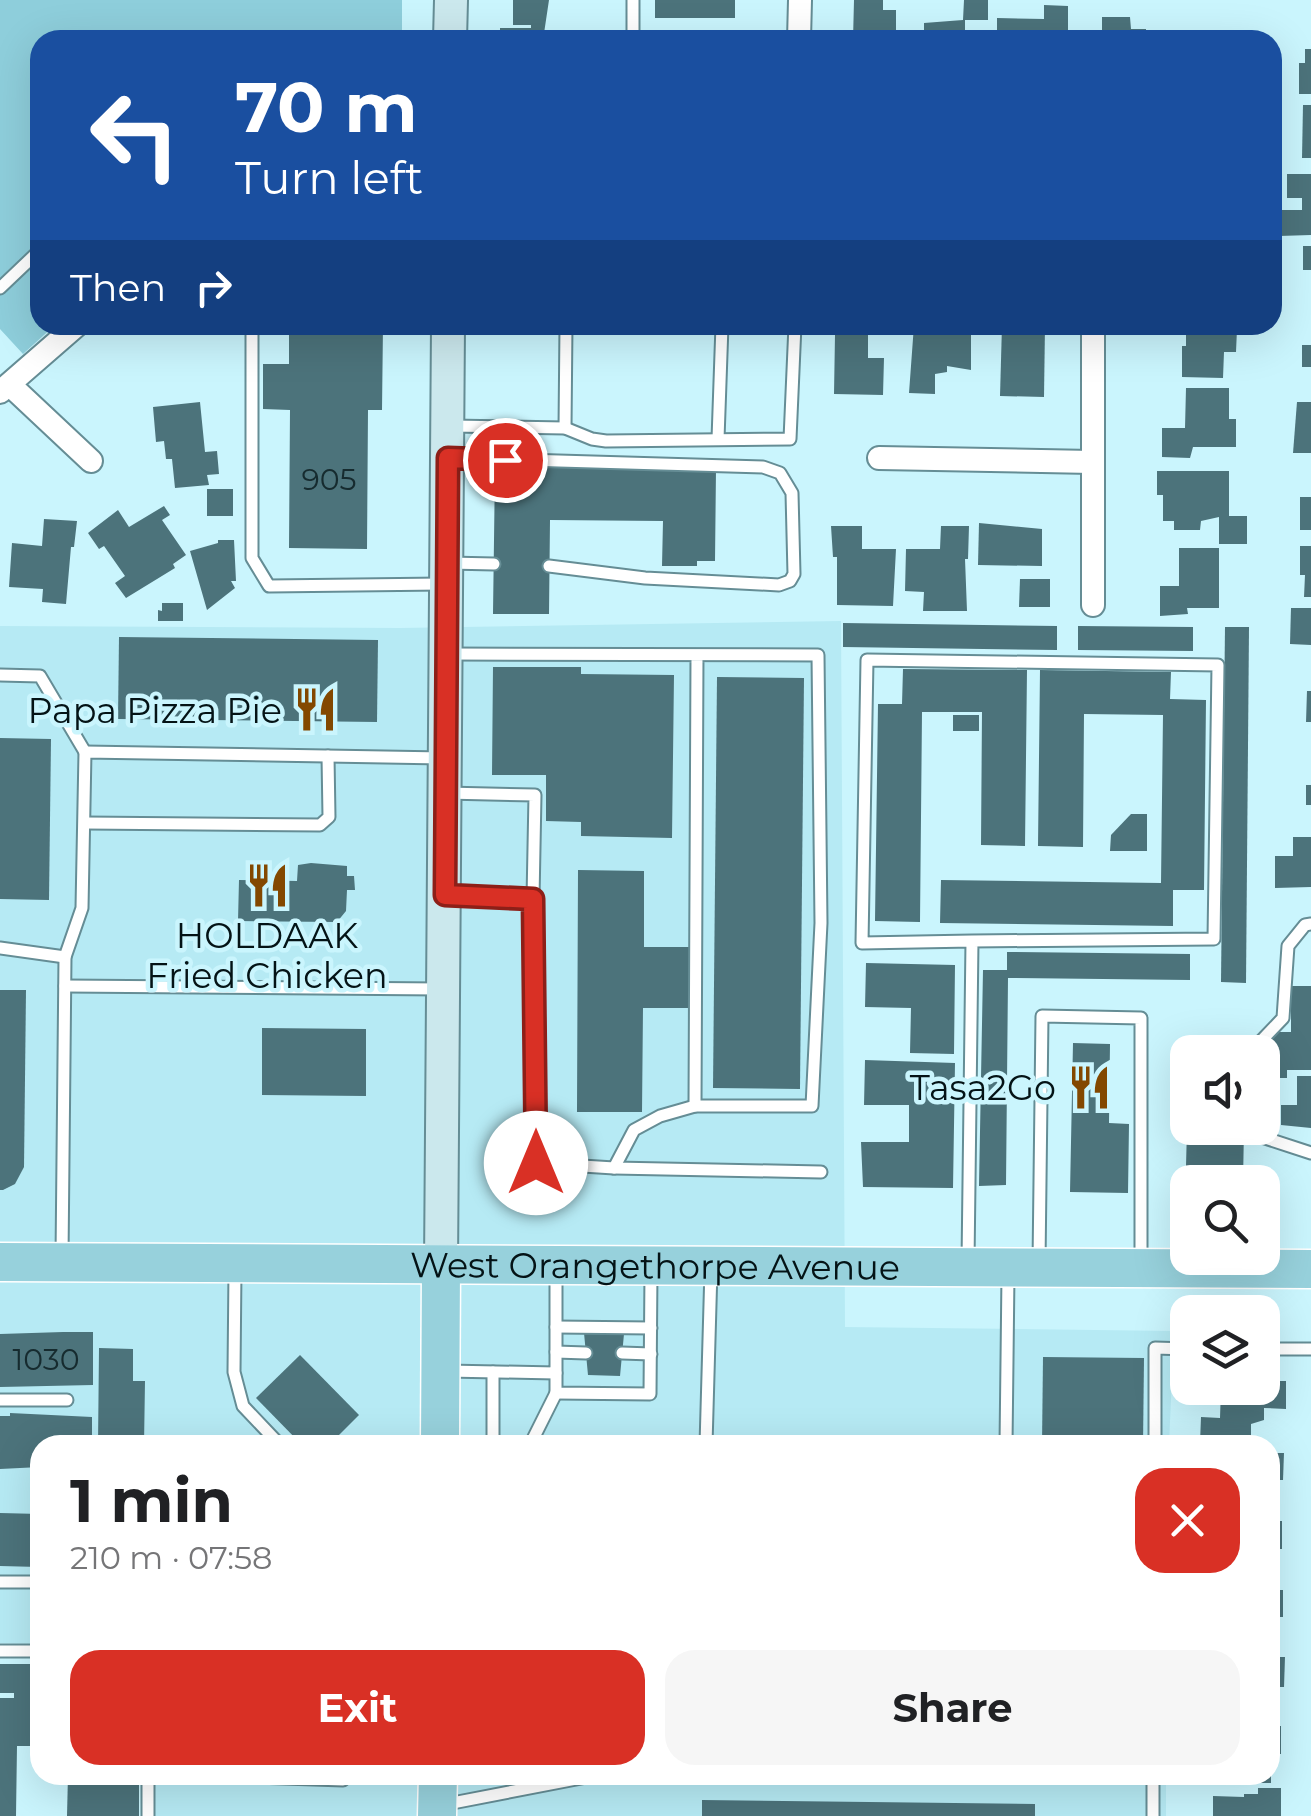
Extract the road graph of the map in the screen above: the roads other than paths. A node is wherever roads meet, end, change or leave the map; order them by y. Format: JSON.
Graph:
{"nodes":[{"id":1,"x":451,"y":0,"type":"edge"},
{"id":2,"x":633,"y":0,"type":"edge"},
{"id":3,"x":800,"y":0,"type":"edge"},
{"id":4,"x":450,"y":30,"type":"edge"},
{"id":5,"x":633,"y":30,"type":"edge"},
{"id":6,"x":799,"y":30,"type":"edge"},
{"id":7,"x":30,"y":260,"type":"edge"},
{"id":8,"x":0,"y":288,"type":"edge"},
{"id":9,"x":64,"y":335,"type":"edge"},
{"id":10,"x":252,"y":335,"type":"edge"},
{"id":11,"x":448,"y":335,"type":"edge"},
{"id":12,"x":566,"y":335,"type":"edge"},
{"id":13,"x":722,"y":335,"type":"edge"},
{"id":14,"x":795,"y":335,"type":"edge"},
{"id":15,"x":1093,"y":335,"type":"edge"},
{"id":16,"x":3,"y":384,"type":"edge"},
{"id":17,"x":565,"y":428,"type":"junction"},
{"id":18,"x":718,"y":439,"type":"junction"},
{"id":19,"x":448,"y":442,"type":"junction"},
{"id":20,"x":878,"y":458,"type":"dead end"},
{"id":21,"x":91,"y":461,"type":"dead end"},
{"id":22,"x":1092,"y":462,"type":"junction"},
{"id":23,"x":494,"y":564,"type":"dead end"},
{"id":24,"x":549,"y":566,"type":"dead end"},
{"id":25,"x":446,"y":573,"type":"junction"},
{"id":26,"x":1093,"y":605,"type":"dead end"},
{"id":27,"x":446,"y":654,"type":"junction"},
{"id":28,"x":697,"y":655,"type":"junction"},
{"id":29,"x":0,"y":675,"type":"edge"},
{"id":30,"x":85,"y":752,"type":"junction"},
{"id":31,"x":328,"y":756,"type":"junction"},
{"id":32,"x":445,"y":758,"type":"junction"},
{"id":33,"x":445,"y":792,"type":"junction"},
{"id":34,"x":85,"y":824,"type":"junction"},
{"id":35,"x":445,"y":895,"type":"junction"},
{"id":36,"x":533,"y":899,"type":"junction"},
{"id":37,"x":1311,"y":924,"type":"edge"},
{"id":38,"x":972,"y":941,"type":"junction"},
{"id":39,"x":0,"y":948,"type":"edge"},
{"id":40,"x":66,"y":957,"type":"junction"},
{"id":41,"x":65,"y":986,"type":"junction"},
{"id":42,"x":443,"y":988,"type":"junction"},
{"id":43,"x":1267,"y":1035,"type":"edge"},
{"id":44,"x":695,"y":1106,"type":"junction"},
{"id":45,"x":1280,"y":1143,"type":"edge"},
{"id":46,"x":1311,"y":1153,"type":"edge"},
{"id":47,"x":614,"y":1168,"type":"junction"},
{"id":48,"x":822,"y":1172,"type":"dead end"},
{"id":49,"x":0,"y":1262,"type":"edge"},
{"id":50,"x":62,"y":1262,"type":"junction"},
{"id":51,"x":235,"y":1264,"type":"junction"},
{"id":52,"x":442,"y":1266,"type":"junction"},
{"id":53,"x":556,"y":1266,"type":"junction"},
{"id":54,"x":652,"y":1266,"type":"junction"},
{"id":55,"x":711,"y":1267,"type":"junction"},
{"id":56,"x":968,"y":1267,"type":"junction"},
{"id":57,"x":1024,"y":1268,"type":"junction"},
{"id":58,"x":1141,"y":1268,"type":"junction"},
{"id":59,"x":1311,"y":1269,"type":"edge"},
{"id":60,"x":556,"y":1327,"type":"junction"},
{"id":61,"x":651,"y":1328,"type":"junction"},
{"id":62,"x":1170,"y":1348,"type":"edge"},
{"id":63,"x":1280,"y":1349,"type":"edge"},
{"id":64,"x":1311,"y":1350,"type":"edge"},
{"id":65,"x":556,"y":1352,"type":"junction"},
{"id":66,"x":586,"y":1352,"type":"dead end"},
{"id":67,"x":622,"y":1353,"type":"dead end"},
{"id":68,"x":651,"y":1354,"type":"junction"},
{"id":69,"x":441,"y":1371,"type":"junction"},
{"id":70,"x":493,"y":1372,"type":"junction"},
{"id":71,"x":556,"y":1373,"type":"junction"},
{"id":72,"x":556,"y":1393,"type":"junction"},
{"id":73,"x":0,"y":1400,"type":"edge"},
{"id":74,"x":66,"y":1400,"type":"dead end"},
{"id":75,"x":271,"y":1435,"type":"edge"},
{"id":76,"x":440,"y":1435,"type":"edge"},
{"id":77,"x":493,"y":1435,"type":"edge"},
{"id":78,"x":535,"y":1435,"type":"edge"},
{"id":79,"x":706,"y":1435,"type":"edge"},
{"id":80,"x":1007,"y":1435,"type":"edge"},
{"id":81,"x":1155,"y":1435,"type":"edge"},
{"id":82,"x":0,"y":1582,"type":"edge"},
{"id":83,"x":30,"y":1582,"type":"edge"},
{"id":84,"x":30,"y":1651,"type":"edge"},
{"id":85,"x":0,"y":1652,"type":"edge"},
{"id":86,"x":148,"y":1785,"type":"edge"},
{"id":87,"x":516,"y":1785,"type":"edge"},
{"id":88,"x":1154,"y":1785,"type":"edge"},
{"id":89,"x":438,"y":1799,"type":"edge"},
{"id":90,"x":148,"y":1816,"type":"edge"},
{"id":91,"x":1153,"y":1816,"type":"edge"}],
"edges":[{"from":1,"to":4,"type":"main road"},
{"from":2,"to":5,"type":"lane"},
{"from":3,"to":6,"type":"street"},
{"from":7,"to":8,"type":"lane"},
{"from":9,"to":16,"type":"street"},
{"from":10,"to":25,"type":"lane"},
{"from":11,"to":19,"type":"main road"},
{"from":12,"to":17,"type":"lane"},
{"from":13,"to":18,"type":"lane"},
{"from":14,"to":18,"type":"lane"},
{"from":15,"to":22,"type":"street"},
{"from":16,"to":21,"type":"street"},
{"from":17,"to":18,"type":"lane"},
{"from":17,"to":19,"type":"lane"},
{"from":19,"to":24,"type":"lane"},
{"from":19,"to":25,"type":"main road"},
{"from":20,"to":22,"type":"street"},
{"from":22,"to":26,"type":"street"},
{"from":23,"to":25,"type":"lane"},
{"from":25,"to":27,"type":"main road"},
{"from":27,"to":28,"type":"lane"},
{"from":27,"to":32,"type":"main road"},
{"from":28,"to":44,"type":"lane"},
{"from":28,"to":44,"type":"lane"},
{"from":29,"to":30,"type":"lane"},
{"from":30,"to":31,"type":"lane"},
{"from":30,"to":34,"type":"lane"},
{"from":31,"to":32,"type":"lane"},
{"from":31,"to":34,"type":"lane"},
{"from":32,"to":33,"type":"main road"},
{"from":33,"to":35,"type":"main road"},
{"from":33,"to":36,"type":"lane"},
{"from":34,"to":40,"type":"lane"},
{"from":35,"to":36,"type":"lane"},
{"from":35,"to":42,"type":"main road"},
{"from":36,"to":47,"type":"lane"},
{"from":37,"to":43,"type":"lane"},
{"from":38,"to":38,"type":"lane"},
{"from":38,"to":56,"type":"lane"},
{"from":39,"to":40,"type":"lane"},
{"from":40,"to":41,"type":"lane"},
{"from":41,"to":42,"type":"lane"},
{"from":41,"to":50,"type":"lane"},
{"from":42,"to":52,"type":"main road"},
{"from":44,"to":47,"type":"lane"},
{"from":45,"to":46,"type":"lane"},
{"from":47,"to":48,"type":"lane"},
{"from":49,"to":50,"type":"main road","name":"West Orangethorpe Avenue"},
{"from":50,"to":51,"type":"main road","name":"West Orangethorpe Avenue"},
{"from":51,"to":52,"type":"main road","name":"West Orangethorpe Avenue"},
{"from":51,"to":75,"type":"lane"},
{"from":52,"to":53,"type":"main road","name":"West Orangethorpe Avenue"},
{"from":52,"to":69,"type":"main road"},
{"from":53,"to":54,"type":"main road","name":"West Orangethorpe Avenue"},
{"from":53,"to":60,"type":"lane"},
{"from":54,"to":55,"type":"main road","name":"West Orangethorpe Avenue"},
{"from":54,"to":61,"type":"lane"},
{"from":55,"to":56,"type":"main road","name":"West Orangethorpe Avenue"},
{"from":55,"to":79,"type":"lane"},
{"from":56,"to":57,"type":"main road","name":"West Orangethorpe Avenue"},
{"from":57,"to":58,"type":"main road","name":"West Orangethorpe Avenue"},
{"from":57,"to":58,"type":"lane"},
{"from":57,"to":80,"type":"lane"},
{"from":58,"to":59,"type":"main road","name":"West Orangethorpe Avenue"},
{"from":60,"to":61,"type":"lane"},
{"from":60,"to":65,"type":"lane"},
{"from":61,"to":68,"type":"lane"},
{"from":62,"to":81,"type":"lane"},
{"from":63,"to":64,"type":"lane"},
{"from":65,"to":66,"type":"lane"},
{"from":65,"to":71,"type":"lane"},
{"from":67,"to":68,"type":"lane"},
{"from":68,"to":72,"type":"lane"},
{"from":69,"to":70,"type":"lane"},
{"from":69,"to":76,"type":"main road"},
{"from":70,"to":71,"type":"lane"},
{"from":70,"to":77,"type":"lane"},
{"from":71,"to":72,"type":"lane"},
{"from":72,"to":78,"type":"lane"},
{"from":73,"to":74,"type":"lane"},
{"from":82,"to":83,"type":"lane"},
{"from":84,"to":85,"type":"lane"},
{"from":86,"to":90,"type":"lane"},
{"from":87,"to":89,"type":"lane"},
{"from":88,"to":91,"type":"lane"}]}
